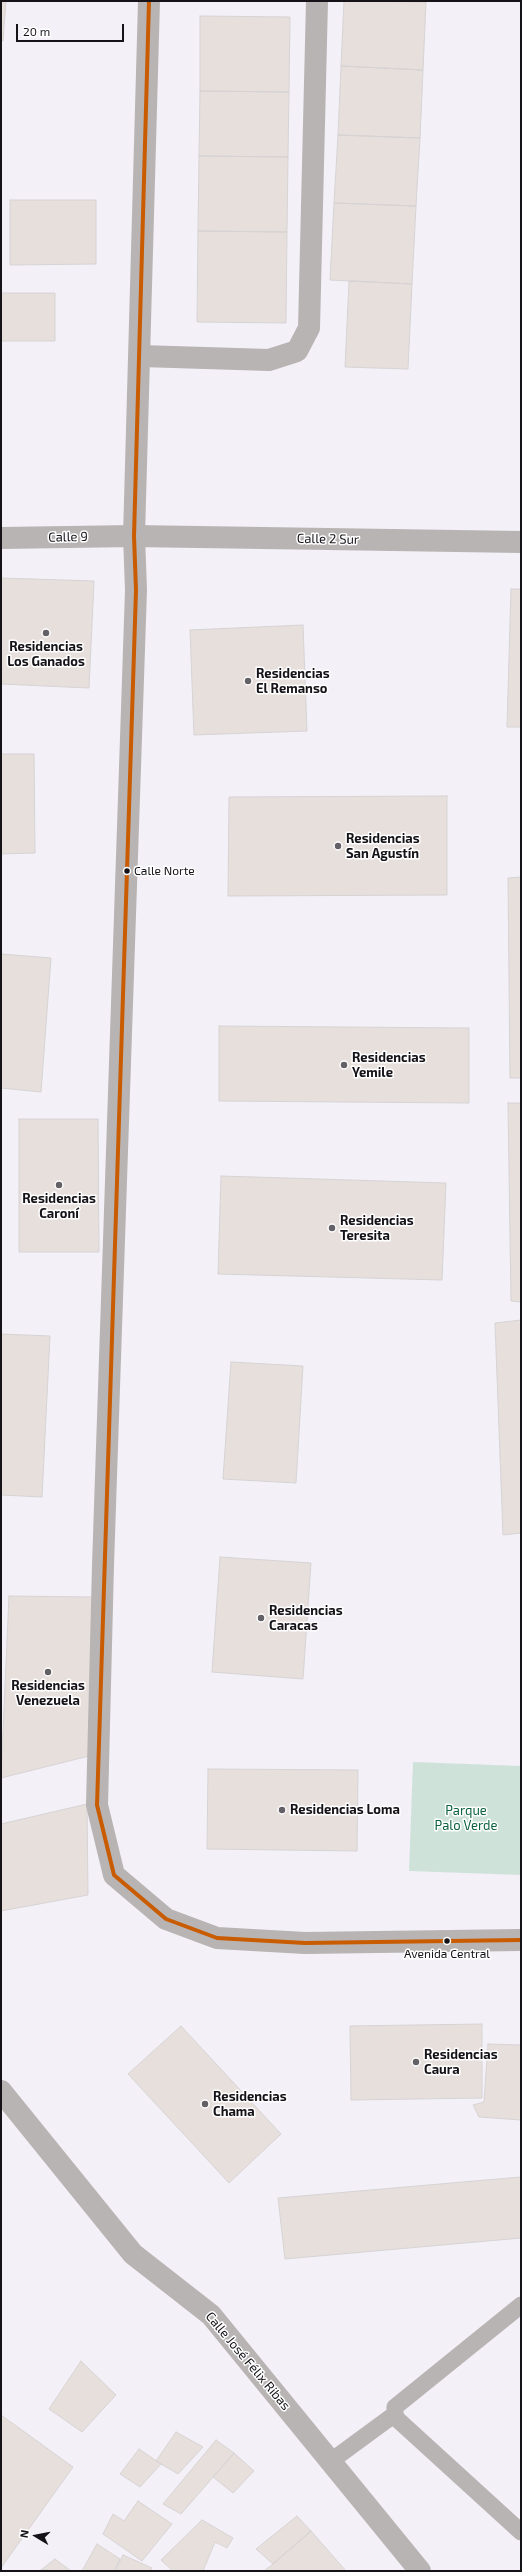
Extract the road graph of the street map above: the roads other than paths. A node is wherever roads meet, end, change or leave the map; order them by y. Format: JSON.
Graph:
{"nodes":[{"id":1,"x":149,"y":1,"type":"edge"},
{"id":2,"x":317,"y":1,"type":"edge"},
{"id":3,"x":140,"y":356,"type":"junction"},
{"id":4,"x":134,"y":536,"type":"junction"},
{"id":5,"x":1,"y":538,"type":"edge"},
{"id":6,"x":521,"y":542,"type":"edge"},
{"id":7,"x":521,"y":1940,"type":"edge"},
{"id":8,"x":1,"y":2091,"type":"edge"},
{"id":9,"x":521,"y":2305,"type":"edge"},
{"id":10,"x":395,"y":2414,"type":"junction"},
{"id":11,"x":331,"y":2461,"type":"junction"},
{"id":12,"x":521,"y":2532,"type":"edge"},
{"id":13,"x":420,"y":2571,"type":"edge"}],
"edges":[{"from":1,"to":3,"type":"street"},
{"from":2,"to":3,"type":"street"},
{"from":3,"to":4,"type":"street"},
{"from":4,"to":5,"type":"street","name":"Calle 9"},
{"from":4,"to":6,"type":"street","name":"Calle 2 Sur"},
{"from":4,"to":7,"type":"street"},
{"from":8,"to":11,"type":"street","name":"Calle José Félix Ribas"},
{"from":9,"to":10,"type":"lane"},
{"from":10,"to":11,"type":"lane"},
{"from":10,"to":12,"type":"lane"},
{"from":11,"to":13,"type":"street","name":"Calle José Félix Ribas"}]}
